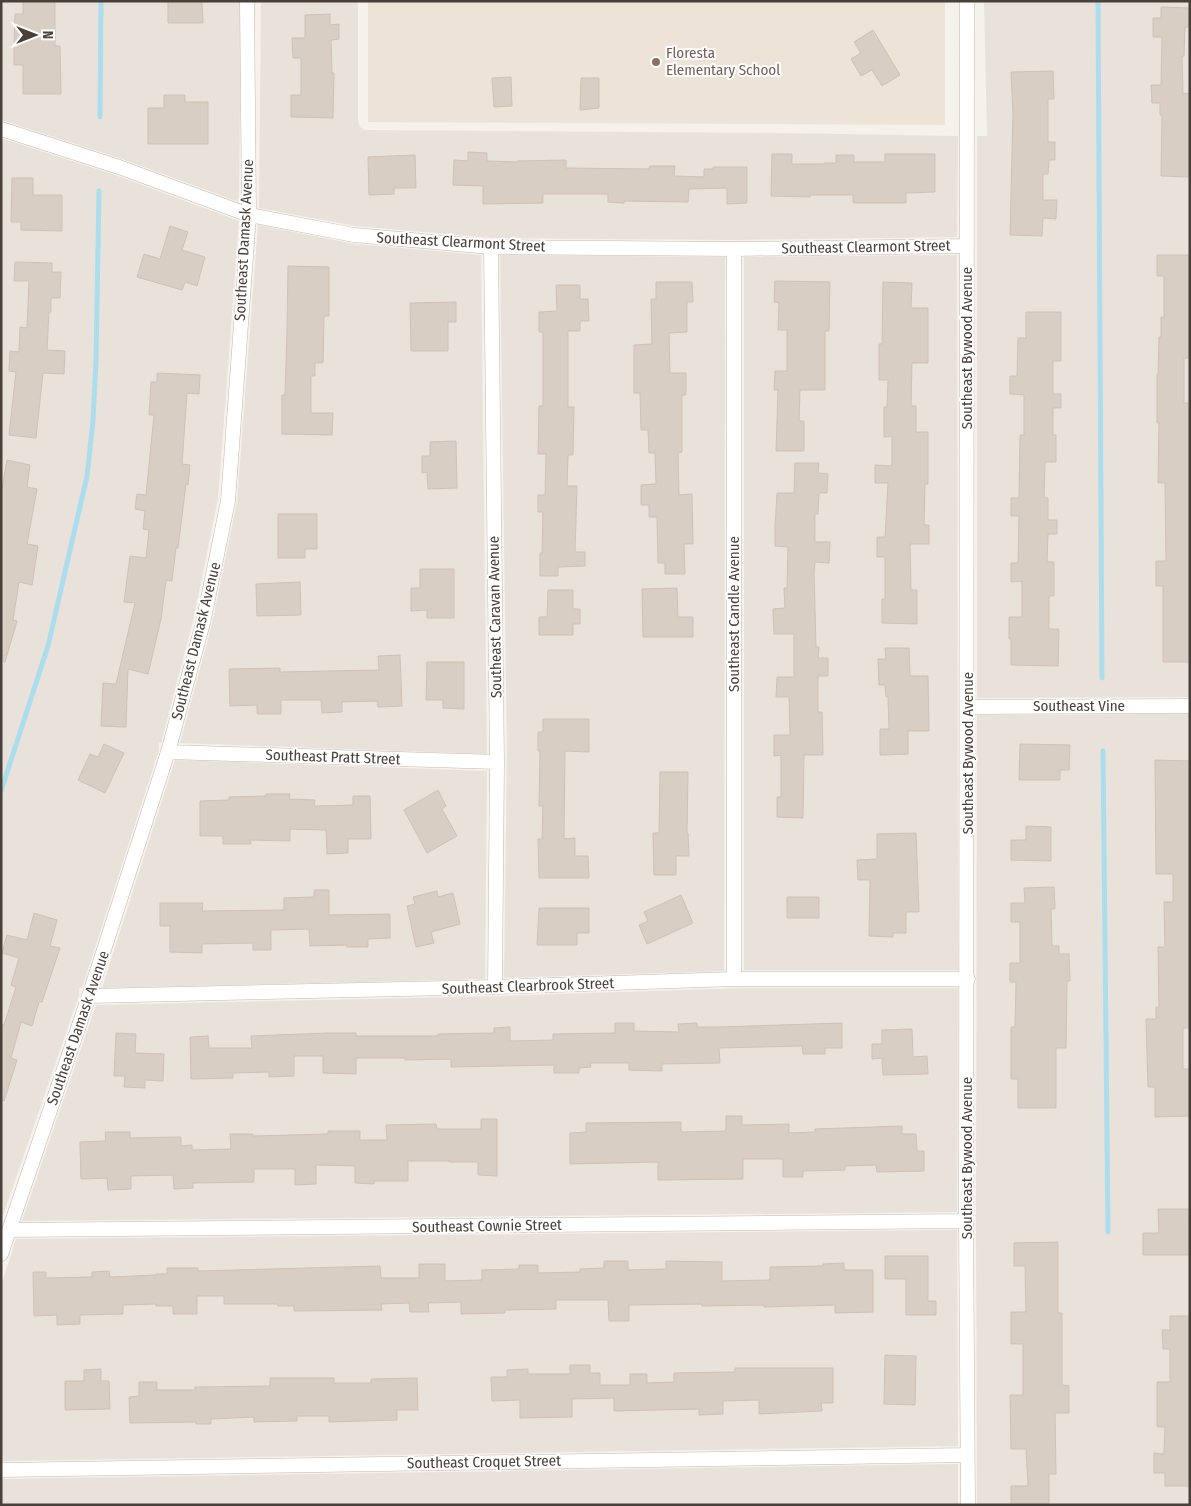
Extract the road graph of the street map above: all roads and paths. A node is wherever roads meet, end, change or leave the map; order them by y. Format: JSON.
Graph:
{"nodes":[{"id":1,"x":247,"y":1,"type":"edge"},
{"id":2,"x":968,"y":1,"type":"edge"},
{"id":3,"x":1,"y":129,"type":"edge"},
{"id":4,"x":249,"y":215,"type":"junction"},
{"id":5,"x":967,"y":246,"type":"junction"},
{"id":6,"x":490,"y":247,"type":"junction"},
{"id":7,"x":734,"y":249,"type":"junction"},
{"id":8,"x":1190,"y":706,"type":"edge"},
{"id":9,"x":968,"y":707,"type":"junction"},
{"id":10,"x":168,"y":752,"type":"junction"},
{"id":11,"x":497,"y":762,"type":"junction"},
{"id":12,"x":734,"y":979,"type":"junction"},
{"id":13,"x":968,"y":979,"type":"junction"},
{"id":14,"x":495,"y":987,"type":"junction"},
{"id":15,"x":89,"y":996,"type":"junction"},
{"id":16,"x":966,"y":1221,"type":"junction"},
{"id":17,"x":9,"y":1230,"type":"junction"},
{"id":18,"x":1,"y":1254,"type":"edge"},
{"id":19,"x":967,"y":1455,"type":"junction"},
{"id":20,"x":1,"y":1470,"type":"edge"},
{"id":21,"x":968,"y":1505,"type":"edge"}],
"edges":[{"from":1,"to":4,"type":"street","name":"Southeast Damask Avenue"},
{"from":2,"to":5,"type":"street","name":"Southeast Bywood Avenue"},
{"from":3,"to":4,"type":"street","name":"Southeast Clearmont Street"},
{"from":4,"to":6,"type":"street","name":"Southeast Clearmont Street"},
{"from":4,"to":10,"type":"street","name":"Southeast Damask Avenue"},
{"from":5,"to":7,"type":"street","name":"Southeast Clearmont Street"},
{"from":5,"to":9,"type":"street","name":"Southeast Bywood Avenue"},
{"from":6,"to":7,"type":"street","name":"Southeast Clearmont Street"},
{"from":6,"to":11,"type":"street","name":"Southeast Caravan Avenue"},
{"from":7,"to":12,"type":"street","name":"Southeast Candle Avenue"},
{"from":8,"to":9,"type":"street","name":"Southeast Vine"},
{"from":9,"to":13,"type":"street","name":"Southeast Bywood Avenue"},
{"from":10,"to":11,"type":"street","name":"Southeast Pratt Street"},
{"from":10,"to":15,"type":"street","name":"Southeast Damask Avenue"},
{"from":11,"to":14,"type":"street","name":"Southeast Caravan Avenue"},
{"from":12,"to":13,"type":"street","name":"Southeast Clearbrook Street"},
{"from":12,"to":14,"type":"street","name":"Southeast Clearbrook Street"},
{"from":13,"to":16,"type":"street","name":"Southeast Bywood Avenue"},
{"from":14,"to":15,"type":"street","name":"Southeast Clearbrook Street"},
{"from":15,"to":17,"type":"street","name":"Southeast Damask Avenue"},
{"from":16,"to":17,"type":"street","name":"Southeast Cownie Street"},
{"from":16,"to":19,"type":"street","name":"Southeast Bywood Avenue"},
{"from":17,"to":18,"type":"street","name":"Southeast Damask Avenue"},
{"from":19,"to":20,"type":"street","name":"Southeast Croquet Street"},
{"from":19,"to":21,"type":"street","name":"Southeast Bywood Avenue"}]}
